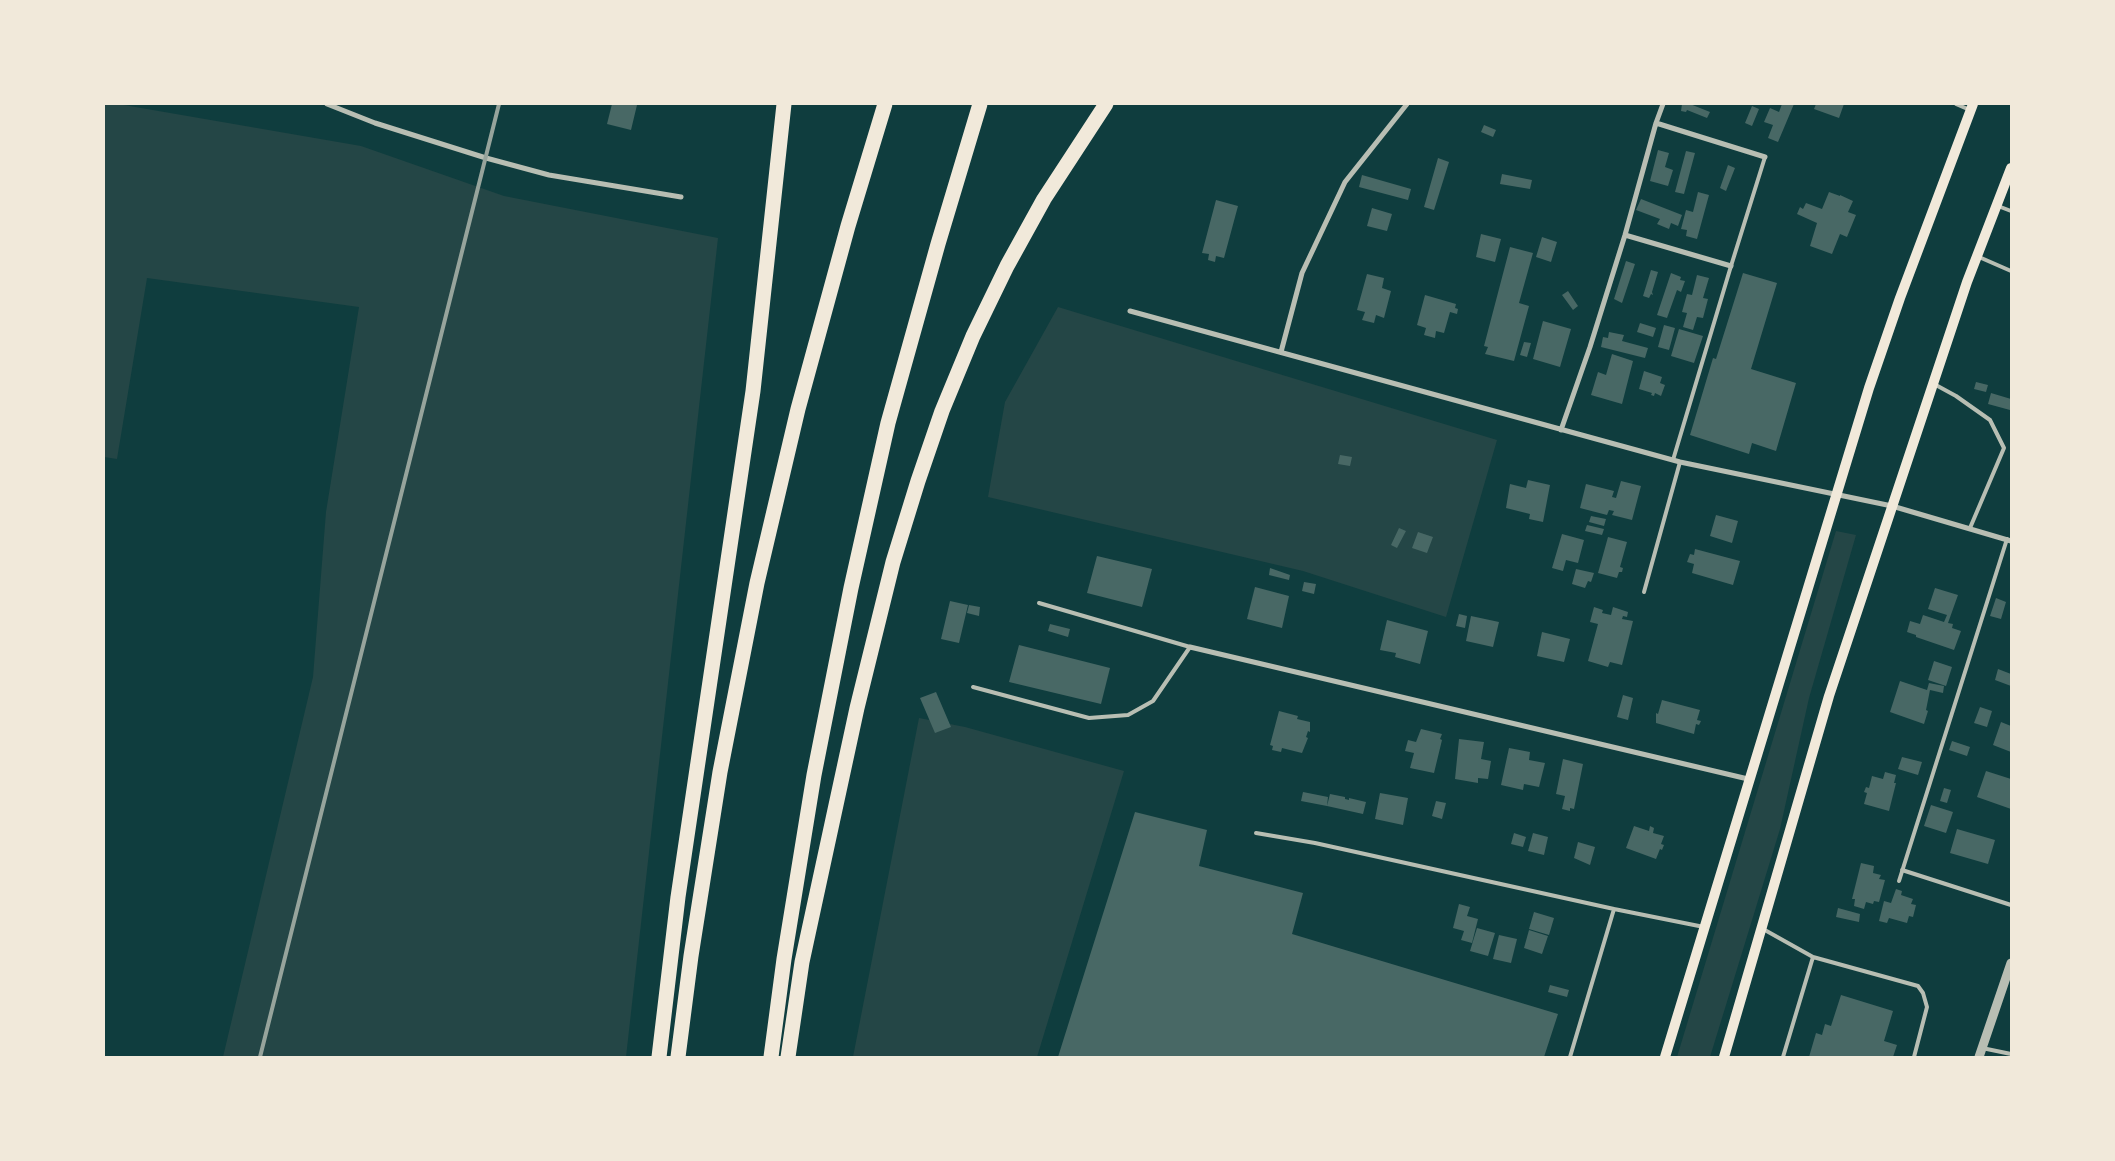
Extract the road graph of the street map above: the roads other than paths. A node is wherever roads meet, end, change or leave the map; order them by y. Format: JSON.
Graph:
{"nodes":[{"id":1,"x":327,"y":104,"type":"edge"},
{"id":2,"x":784,"y":104,"type":"edge"},
{"id":3,"x":885,"y":104,"type":"edge"},
{"id":4,"x":980,"y":104,"type":"edge"},
{"id":5,"x":1106,"y":104,"type":"edge"},
{"id":6,"x":1407,"y":104,"type":"edge"},
{"id":7,"x":1663,"y":104,"type":"edge"},
{"id":8,"x":1956,"y":104,"type":"edge"},
{"id":9,"x":1971,"y":107,"type":"edge"},
{"id":10,"x":1656,"y":123,"type":"junction"},
{"id":11,"x":1765,"y":157,"type":"joint"},
{"id":12,"x":2011,"y":168,"type":"edge"},
{"id":13,"x":681,"y":197,"type":"dead end"},
{"id":14,"x":1996,"y":206,"type":"junction"},
{"id":15,"x":2011,"y":211,"type":"edge"},
{"id":16,"x":1625,"y":235,"type":"junction"},
{"id":17,"x":1977,"y":256,"type":"junction"},
{"id":18,"x":1731,"y":266,"type":"junction"},
{"id":19,"x":2011,"y":271,"type":"edge"},
{"id":20,"x":1130,"y":311,"type":"dead end"},
{"id":21,"x":1280,"y":352,"type":"junction"},
{"id":22,"x":1932,"y":383,"type":"junction"},
{"id":23,"x":1561,"y":430,"type":"junction"},
{"id":24,"x":1673,"y":460,"type":"junction"},
{"id":25,"x":1680,"y":462,"type":"junction"},
{"id":26,"x":1838,"y":494,"type":"junction"},
{"id":27,"x":1892,"y":506,"type":"junction"},
{"id":28,"x":1970,"y":528,"type":"junction"},
{"id":29,"x":2009,"y":540,"type":"edge"},
{"id":30,"x":1644,"y":592,"type":"dead end"},
{"id":31,"x":1040,"y":603,"type":"dead end"},
{"id":32,"x":1190,"y":647,"type":"junction"},
{"id":33,"x":973,"y":687,"type":"dead end"},
{"id":34,"x":1748,"y":780,"type":"junction"},
{"id":35,"x":1256,"y":833,"type":"dead end"},
{"id":36,"x":1902,"y":870,"type":"junction"},
{"id":37,"x":1899,"y":881,"type":"dead end"},
{"id":38,"x":2011,"y":905,"type":"edge"},
{"id":39,"x":1614,"y":909,"type":"junction"},
{"id":40,"x":1704,"y":927,"type":"junction"},
{"id":41,"x":1761,"y":928,"type":"junction"},
{"id":42,"x":1813,"y":957,"type":"junction"},
{"id":43,"x":2011,"y":963,"type":"edge"},
{"id":44,"x":1980,"y":1053,"type":"edge"},
{"id":45,"x":2011,"y":1054,"type":"edge"},
{"id":46,"x":659,"y":1057,"type":"edge"},
{"id":47,"x":678,"y":1057,"type":"edge"},
{"id":48,"x":771,"y":1057,"type":"edge"},
{"id":49,"x":788,"y":1057,"type":"edge"},
{"id":50,"x":1570,"y":1057,"type":"edge"},
{"id":51,"x":1665,"y":1057,"type":"edge"},
{"id":52,"x":1724,"y":1057,"type":"edge"},
{"id":53,"x":1783,"y":1057,"type":"edge"},
{"id":54,"x":1914,"y":1057,"type":"edge"}],
"edges":[{"from":1,"to":13,"type":"street"},
{"from":2,"to":46,"type":"highway"},
{"from":3,"to":47,"type":"highway"},
{"from":4,"to":48,"type":"highway"},
{"from":5,"to":49,"type":"highway"},
{"from":6,"to":21,"type":"street"},
{"from":7,"to":10,"type":"street"},
{"from":8,"to":9,"type":"lane"},
{"from":9,"to":26,"type":"main road"},
{"from":10,"to":11,"type":"street"},
{"from":10,"to":16,"type":"street"},
{"from":11,"to":18,"type":"lane"},
{"from":12,"to":14,"type":"main road"},
{"from":14,"to":15,"type":"lane"},
{"from":14,"to":17,"type":"main road"},
{"from":16,"to":18,"type":"street"},
{"from":16,"to":23,"type":"street"},
{"from":17,"to":19,"type":"lane"},
{"from":17,"to":22,"type":"main road"},
{"from":18,"to":24,"type":"lane"},
{"from":20,"to":21,"type":"street"},
{"from":21,"to":23,"type":"street"},
{"from":22,"to":27,"type":"main road"},
{"from":22,"to":28,"type":"lane"},
{"from":23,"to":24,"type":"street"},
{"from":24,"to":25,"type":"street"},
{"from":25,"to":26,"type":"street"},
{"from":25,"to":30,"type":"lane"},
{"from":26,"to":27,"type":"street"},
{"from":26,"to":34,"type":"main road"},
{"from":27,"to":28,"type":"street"},
{"from":27,"to":41,"type":"main road"},
{"from":28,"to":29,"type":"street"},
{"from":29,"to":36,"type":"lane"},
{"from":31,"to":32,"type":"lane"},
{"from":32,"to":33,"type":"lane"},
{"from":32,"to":34,"type":"street"},
{"from":34,"to":40,"type":"main road"},
{"from":35,"to":39,"type":"lane"},
{"from":36,"to":37,"type":"lane"},
{"from":36,"to":38,"type":"lane"},
{"from":39,"to":40,"type":"lane"},
{"from":39,"to":50,"type":"lane"},
{"from":40,"to":51,"type":"main road"},
{"from":41,"to":42,"type":"lane"},
{"from":41,"to":52,"type":"main road"},
{"from":42,"to":53,"type":"lane"},
{"from":42,"to":54,"type":"lane"},
{"from":43,"to":44,"type":"street"},
{"from":44,"to":45,"type":"lane"}]}
